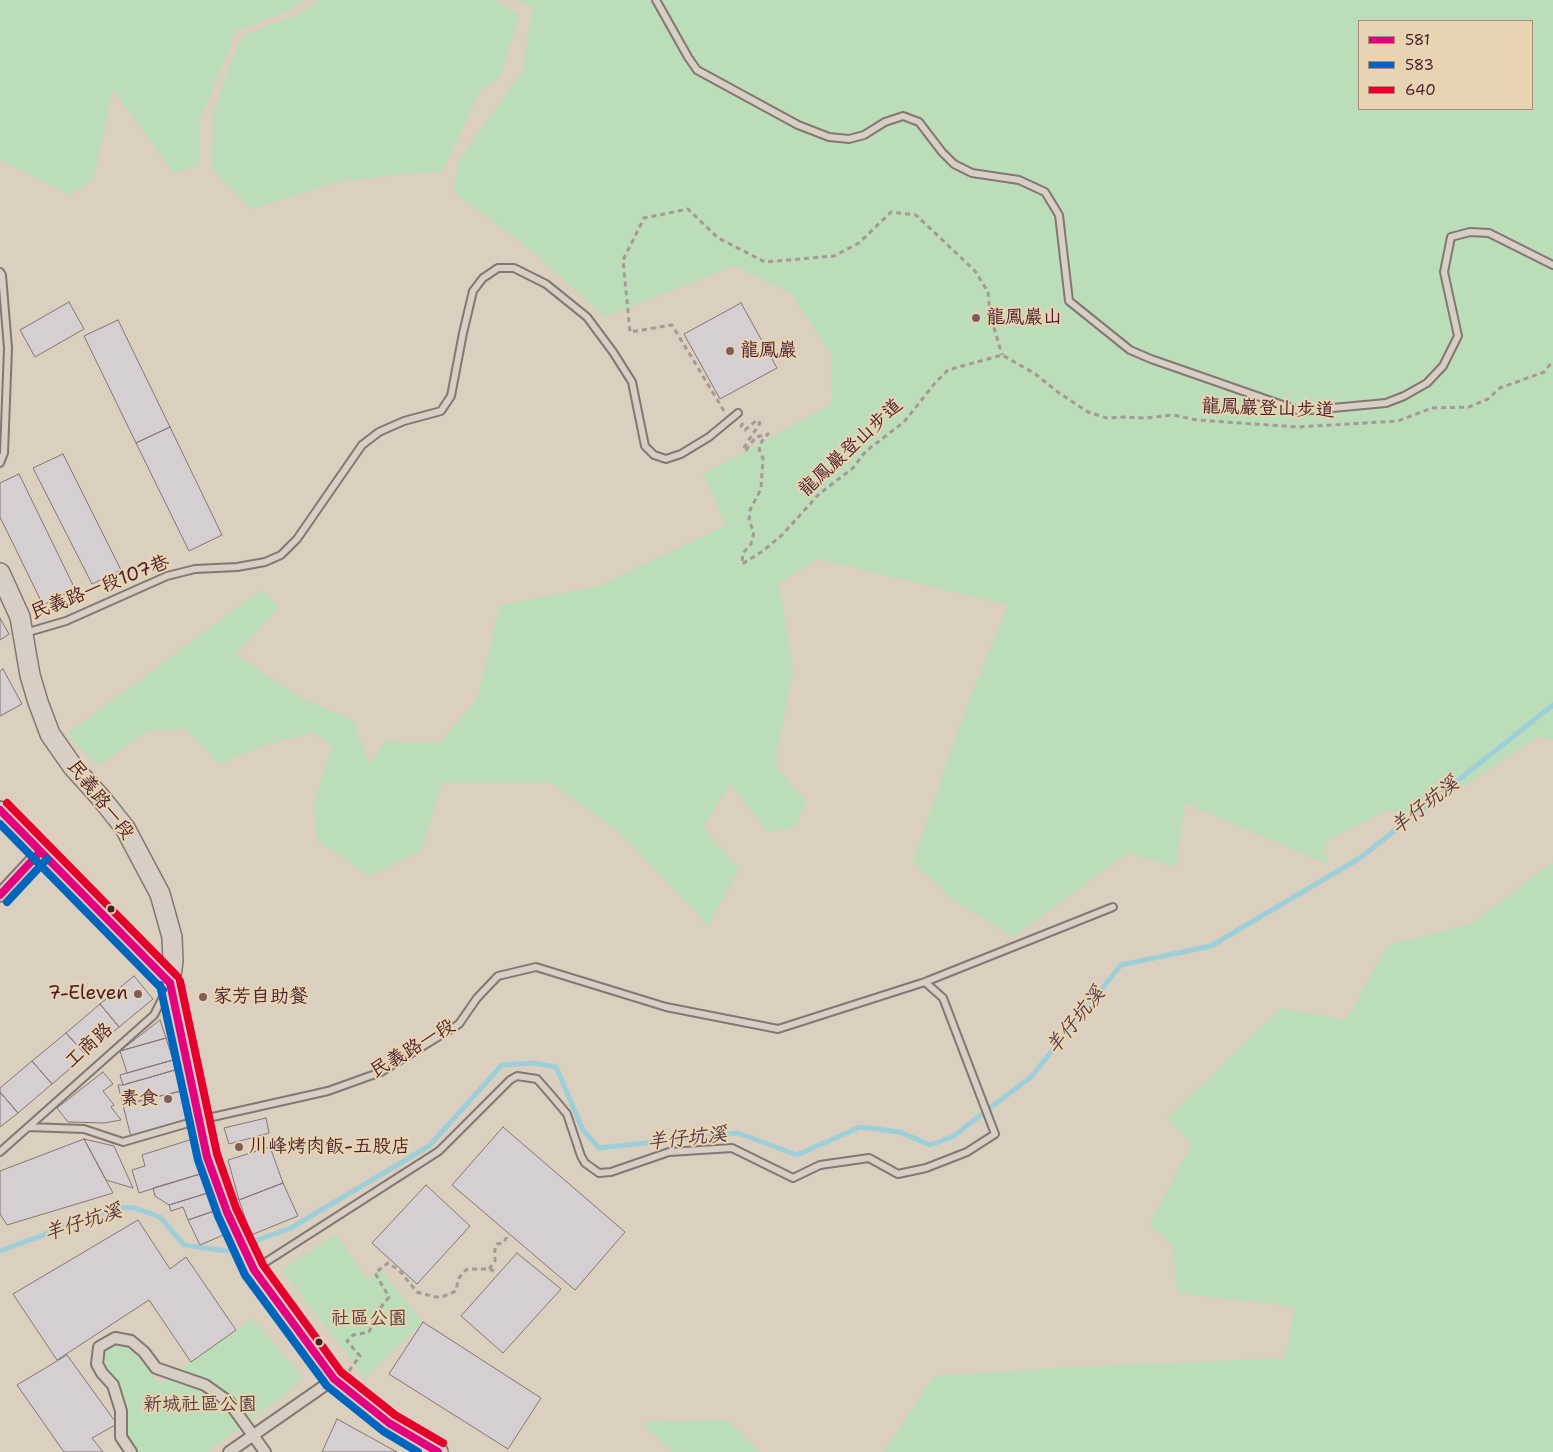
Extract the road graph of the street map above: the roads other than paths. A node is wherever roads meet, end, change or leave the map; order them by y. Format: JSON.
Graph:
{"nodes":[{"id":1,"x":656,"y":0,"type":"edge"},
{"id":2,"x":1553,"y":265,"type":"edge"},
{"id":3,"x":1,"y":274,"type":"edge"},
{"id":4,"x":738,"y":413,"type":"road end"},
{"id":5,"x":0,"y":463,"type":"edge"},
{"id":6,"x":0,"y":573,"type":"edge"},
{"id":7,"x":24,"y":634,"type":"junction"},
{"id":8,"x":0,"y":810,"type":"edge"},
{"id":9,"x":40,"y":852,"type":"junction"},
{"id":10,"x":0,"y":895,"type":"edge"},
{"id":11,"x":1113,"y":907,"type":"dead end"},
{"id":12,"x":925,"y":982,"type":"junction"},
{"id":13,"x":170,"y":983,"type":"junction"},
{"id":14,"x":198,"y":1120,"type":"junction"},
{"id":15,"x":28,"y":1127,"type":"junction"},
{"id":16,"x":0,"y":1152,"type":"edge"},
{"id":17,"x":254,"y":1270,"type":"junction"},
{"id":18,"x":337,"y":1381,"type":"junction"},
{"id":19,"x":254,"y":1435,"type":"junction"},
{"id":20,"x":131,"y":1452,"type":"edge"},
{"id":21,"x":229,"y":1452,"type":"edge"},
{"id":22,"x":265,"y":1452,"type":"edge"},
{"id":23,"x":438,"y":1452,"type":"edge"}],
"edges":[{"from":1,"to":2,"type":"lane"},
{"from":3,"to":5,"type":"lane"},
{"from":4,"to":7,"type":"lane","name":"民義路一段107巷"},
{"from":6,"to":7,"type":"main road","name":"民義路一段"},
{"from":7,"to":13,"type":"main road","name":"民義路一段"},
{"from":8,"to":9,"type":"street"},
{"from":9,"to":10,"type":"street"},
{"from":9,"to":13,"type":"street"},
{"from":11,"to":12,"type":"lane","name":"民義路一段"},
{"from":12,"to":14,"type":"lane","name":"民義路一段"},
{"from":12,"to":17,"type":"lane"},
{"from":13,"to":14,"type":"main road","name":"民義路一段"},
{"from":13,"to":15,"type":"lane","name":"工商路"},
{"from":14,"to":15,"type":"lane"},
{"from":14,"to":17,"type":"main road","name":"民義路一段"},
{"from":15,"to":16,"type":"lane","name":"工商路"},
{"from":17,"to":18,"type":"main road","name":"民義路一段"},
{"from":18,"to":19,"type":"street"},
{"from":18,"to":23,"type":"main road","name":"民義路一段"},
{"from":19,"to":20,"type":"street"},
{"from":19,"to":21,"type":"street"},
{"from":19,"to":22,"type":"street"}]}
